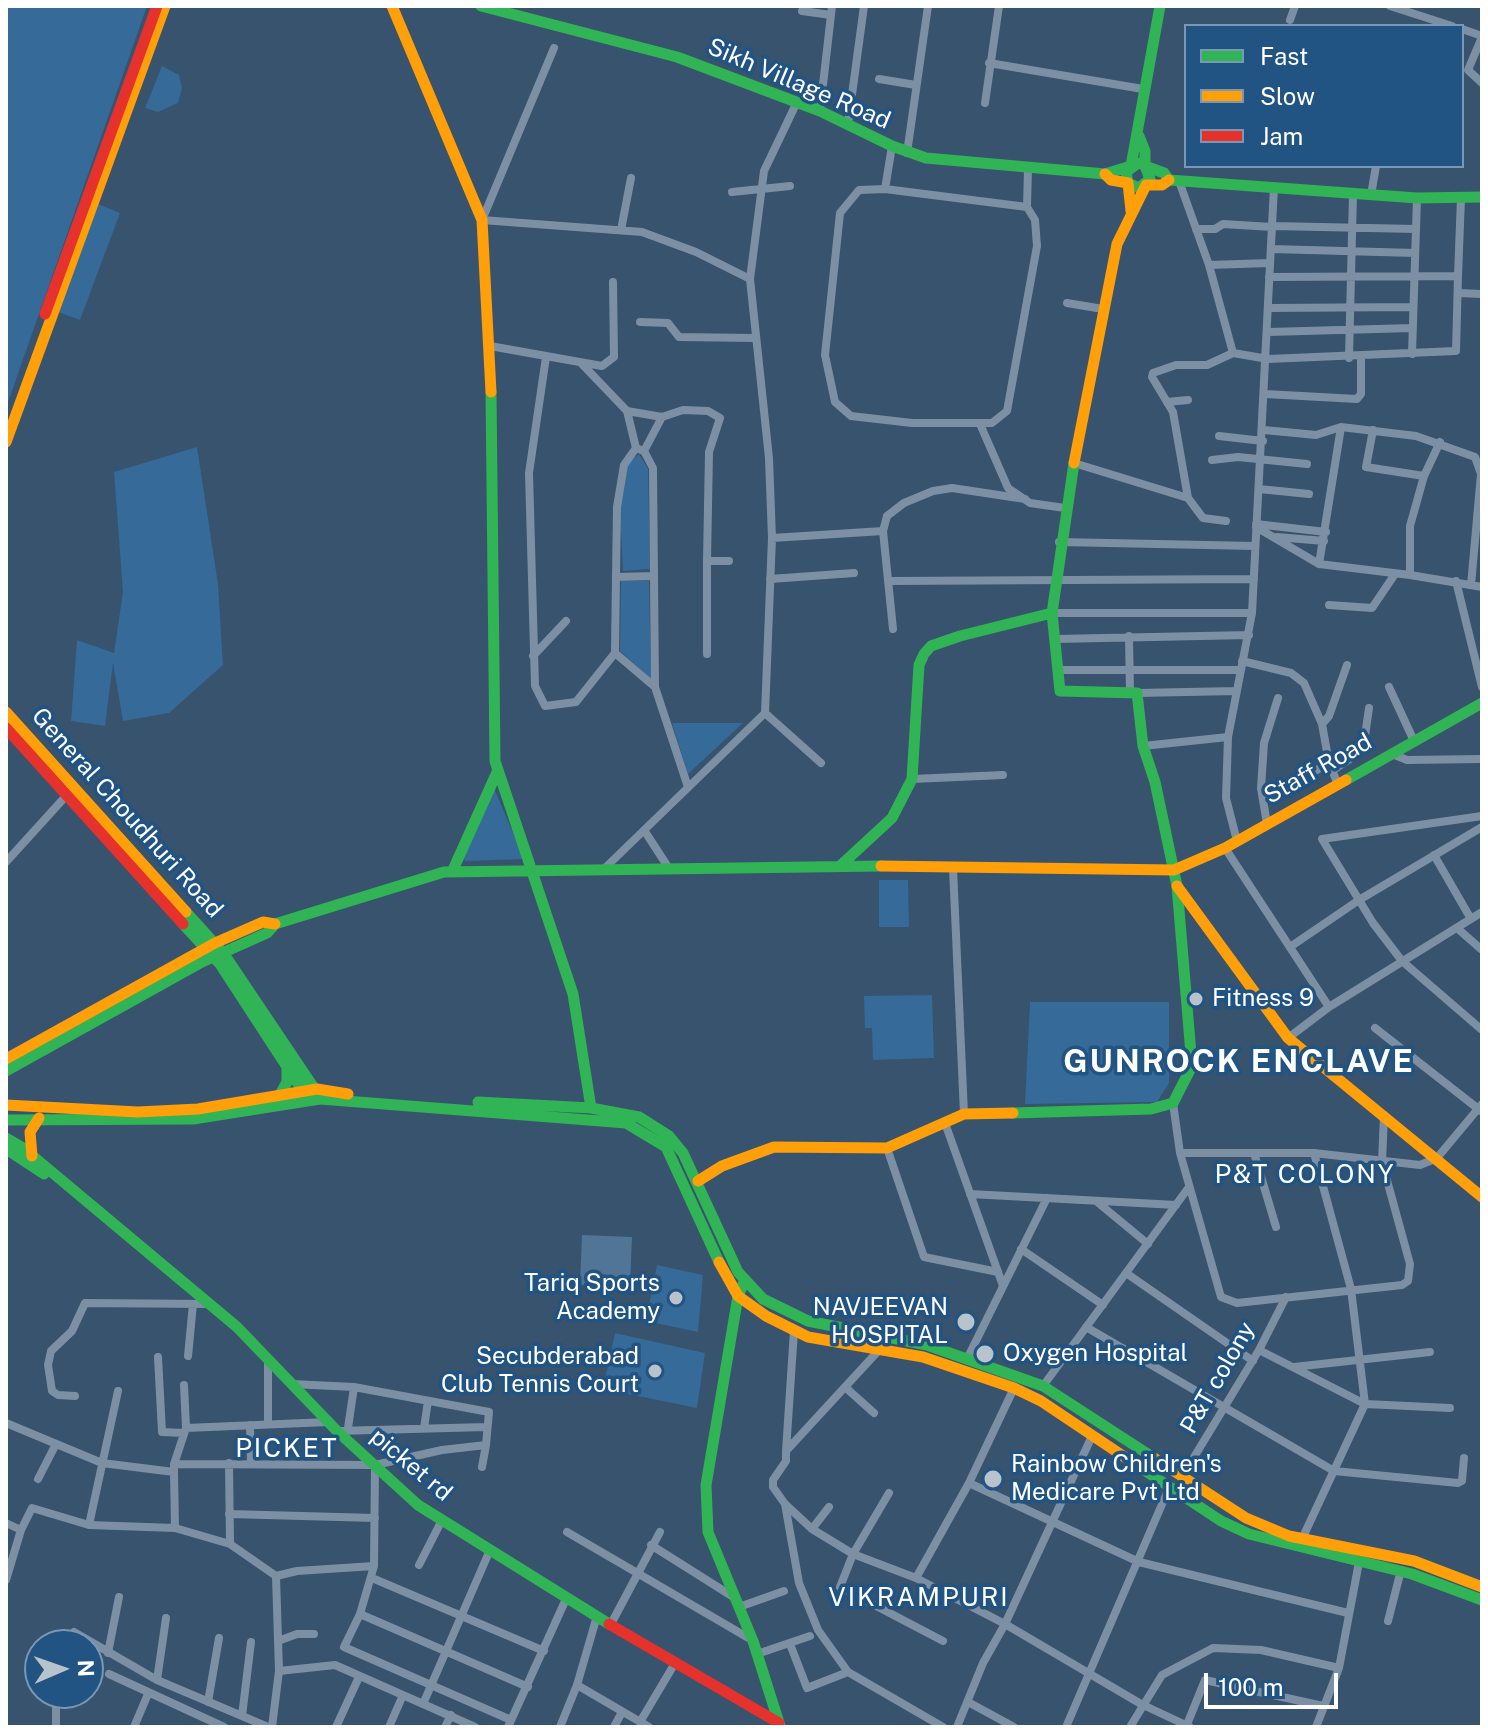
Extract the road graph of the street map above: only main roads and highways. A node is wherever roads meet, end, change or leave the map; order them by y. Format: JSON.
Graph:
{"nodes":[{"id":1,"x":157,"y":6,"type":"edge"},
{"id":2,"x":165,"y":6,"type":"edge"},
{"id":3,"x":392,"y":6,"type":"edge"},
{"id":4,"x":481,"y":6,"type":"edge"},
{"id":5,"x":1160,"y":6,"type":"edge"},
{"id":6,"x":1139,"y":136,"type":"junction"},
{"id":7,"x":1131,"y":166,"type":"junction"},
{"id":8,"x":1145,"y":166,"type":"junction"},
{"id":9,"x":1105,"y":174,"type":"junction"},
{"id":10,"x":1174,"y":181,"type":"junction"},
{"id":11,"x":1128,"y":183,"type":"junction"},
{"id":12,"x":1146,"y":185,"type":"junction"},
{"id":13,"x":1482,"y":197,"type":"edge"},
{"id":14,"x":1131,"y":211,"type":"junction"},
{"id":15,"x":6,"y":424,"type":"edge"},
{"id":16,"x":6,"y":442,"type":"edge"},
{"id":17,"x":1052,"y":613,"type":"junction"},
{"id":18,"x":1482,"y":703,"type":"edge"},
{"id":19,"x":6,"y":712,"type":"edge"},
{"id":20,"x":6,"y":728,"type":"edge"},
{"id":21,"x":498,"y":770,"type":"junction"},
{"id":22,"x":840,"y":866,"type":"junction"},
{"id":23,"x":530,"y":869,"type":"junction"},
{"id":24,"x":1174,"y":870,"type":"junction"},
{"id":25,"x":452,"y":872,"type":"junction"},
{"id":26,"x":1177,"y":886,"type":"junction"},
{"id":27,"x":214,"y":950,"type":"junction"},
{"id":28,"x":6,"y":1059,"type":"edge"},
{"id":29,"x":287,"y":1068,"type":"junction"},
{"id":30,"x":6,"y":1071,"type":"edge"},
{"id":31,"x":281,"y":1093,"type":"junction"},
{"id":32,"x":312,"y":1094,"type":"junction"},
{"id":33,"x":6,"y":1105,"type":"edge"},
{"id":34,"x":591,"y":1108,"type":"junction"},
{"id":35,"x":39,"y":1118,"type":"junction"},
{"id":36,"x":6,"y":1120,"type":"edge"},
{"id":37,"x":6,"y":1138,"type":"edge"},
{"id":38,"x":6,"y":1149,"type":"edge"},
{"id":39,"x":32,"y":1156,"type":"junction"},
{"id":40,"x":59,"y":1181,"type":"junction"},
{"id":41,"x":698,"y":1181,"type":"junction"},
{"id":42,"x":1482,"y":1197,"type":"edge"},
{"id":43,"x":744,"y":1282,"type":"junction"},
{"id":44,"x":738,"y":1296,"type":"junction"},
{"id":45,"x":1409,"y":1568,"type":"junction"},
{"id":46,"x":1482,"y":1587,"type":"edge"},
{"id":47,"x":1482,"y":1600,"type":"edge"},
{"id":48,"x":780,"y":1726,"type":"edge"}],
"edges":[{"from":1,"to":15,"type":"main road"},
{"from":2,"to":16,"type":"main road"},
{"from":3,"to":21,"type":"main road"},
{"from":4,"to":9,"type":"main road","name":"Sikh Village Road"},
{"from":5,"to":6,"type":"main road"},
{"from":6,"to":7,"type":"main road"},
{"from":6,"to":8,"type":"main road"},
{"from":7,"to":8,"type":"main road"},
{"from":7,"to":9,"type":"main road"},
{"from":7,"to":11,"type":"main road"},
{"from":8,"to":10,"type":"main road"},
{"from":8,"to":12,"type":"main road"},
{"from":9,"to":11,"type":"main road"},
{"from":10,"to":12,"type":"main road"},
{"from":10,"to":13,"type":"main road"},
{"from":11,"to":12,"type":"main road"},
{"from":11,"to":14,"type":"main road"},
{"from":12,"to":14,"type":"main road"},
{"from":14,"to":17,"type":"main road"},
{"from":17,"to":22,"type":"main road"},
{"from":17,"to":24,"type":"main road"},
{"from":18,"to":24,"type":"main road","name":"Staff Road"},
{"from":19,"to":27,"type":"main road","name":"General Choudhuri Road"},
{"from":20,"to":27,"type":"main road"},
{"from":21,"to":23,"type":"main road"},
{"from":21,"to":25,"type":"main road"},
{"from":22,"to":23,"type":"main road"},
{"from":22,"to":24,"type":"main road"},
{"from":23,"to":25,"type":"main road"},
{"from":23,"to":34,"type":"main road"},
{"from":24,"to":26,"type":"main road"},
{"from":25,"to":27,"type":"main road"},
{"from":26,"to":41,"type":"main road"},
{"from":26,"to":42,"type":"main road"},
{"from":27,"to":28,"type":"main road"},
{"from":27,"to":29,"type":"main road"},
{"from":27,"to":30,"type":"main road"},
{"from":27,"to":32,"type":"main road"},
{"from":29,"to":31,"type":"main road"},
{"from":29,"to":32,"type":"main road"},
{"from":31,"to":32,"type":"main road"},
{"from":31,"to":33,"type":"main road"},
{"from":32,"to":34,"type":"main road"},
{"from":32,"to":35,"type":"main road"},
{"from":32,"to":44,"type":"main road"},
{"from":34,"to":41,"type":"main road"},
{"from":35,"to":36,"type":"main road"},
{"from":35,"to":39,"type":"main road"},
{"from":37,"to":39,"type":"main road","name":"picket rd"},
{"from":38,"to":40,"type":"main road","name":"picket rd"},
{"from":39,"to":40,"type":"main road","name":"picket rd"},
{"from":40,"to":48,"type":"main road","name":"picket rd"},
{"from":41,"to":43,"type":"main road"},
{"from":43,"to":44,"type":"main road"},
{"from":43,"to":45,"type":"main road"},
{"from":44,"to":45,"type":"main road"},
{"from":44,"to":48,"type":"main road"},
{"from":45,"to":46,"type":"main road"},
{"from":45,"to":47,"type":"main road"}]}
